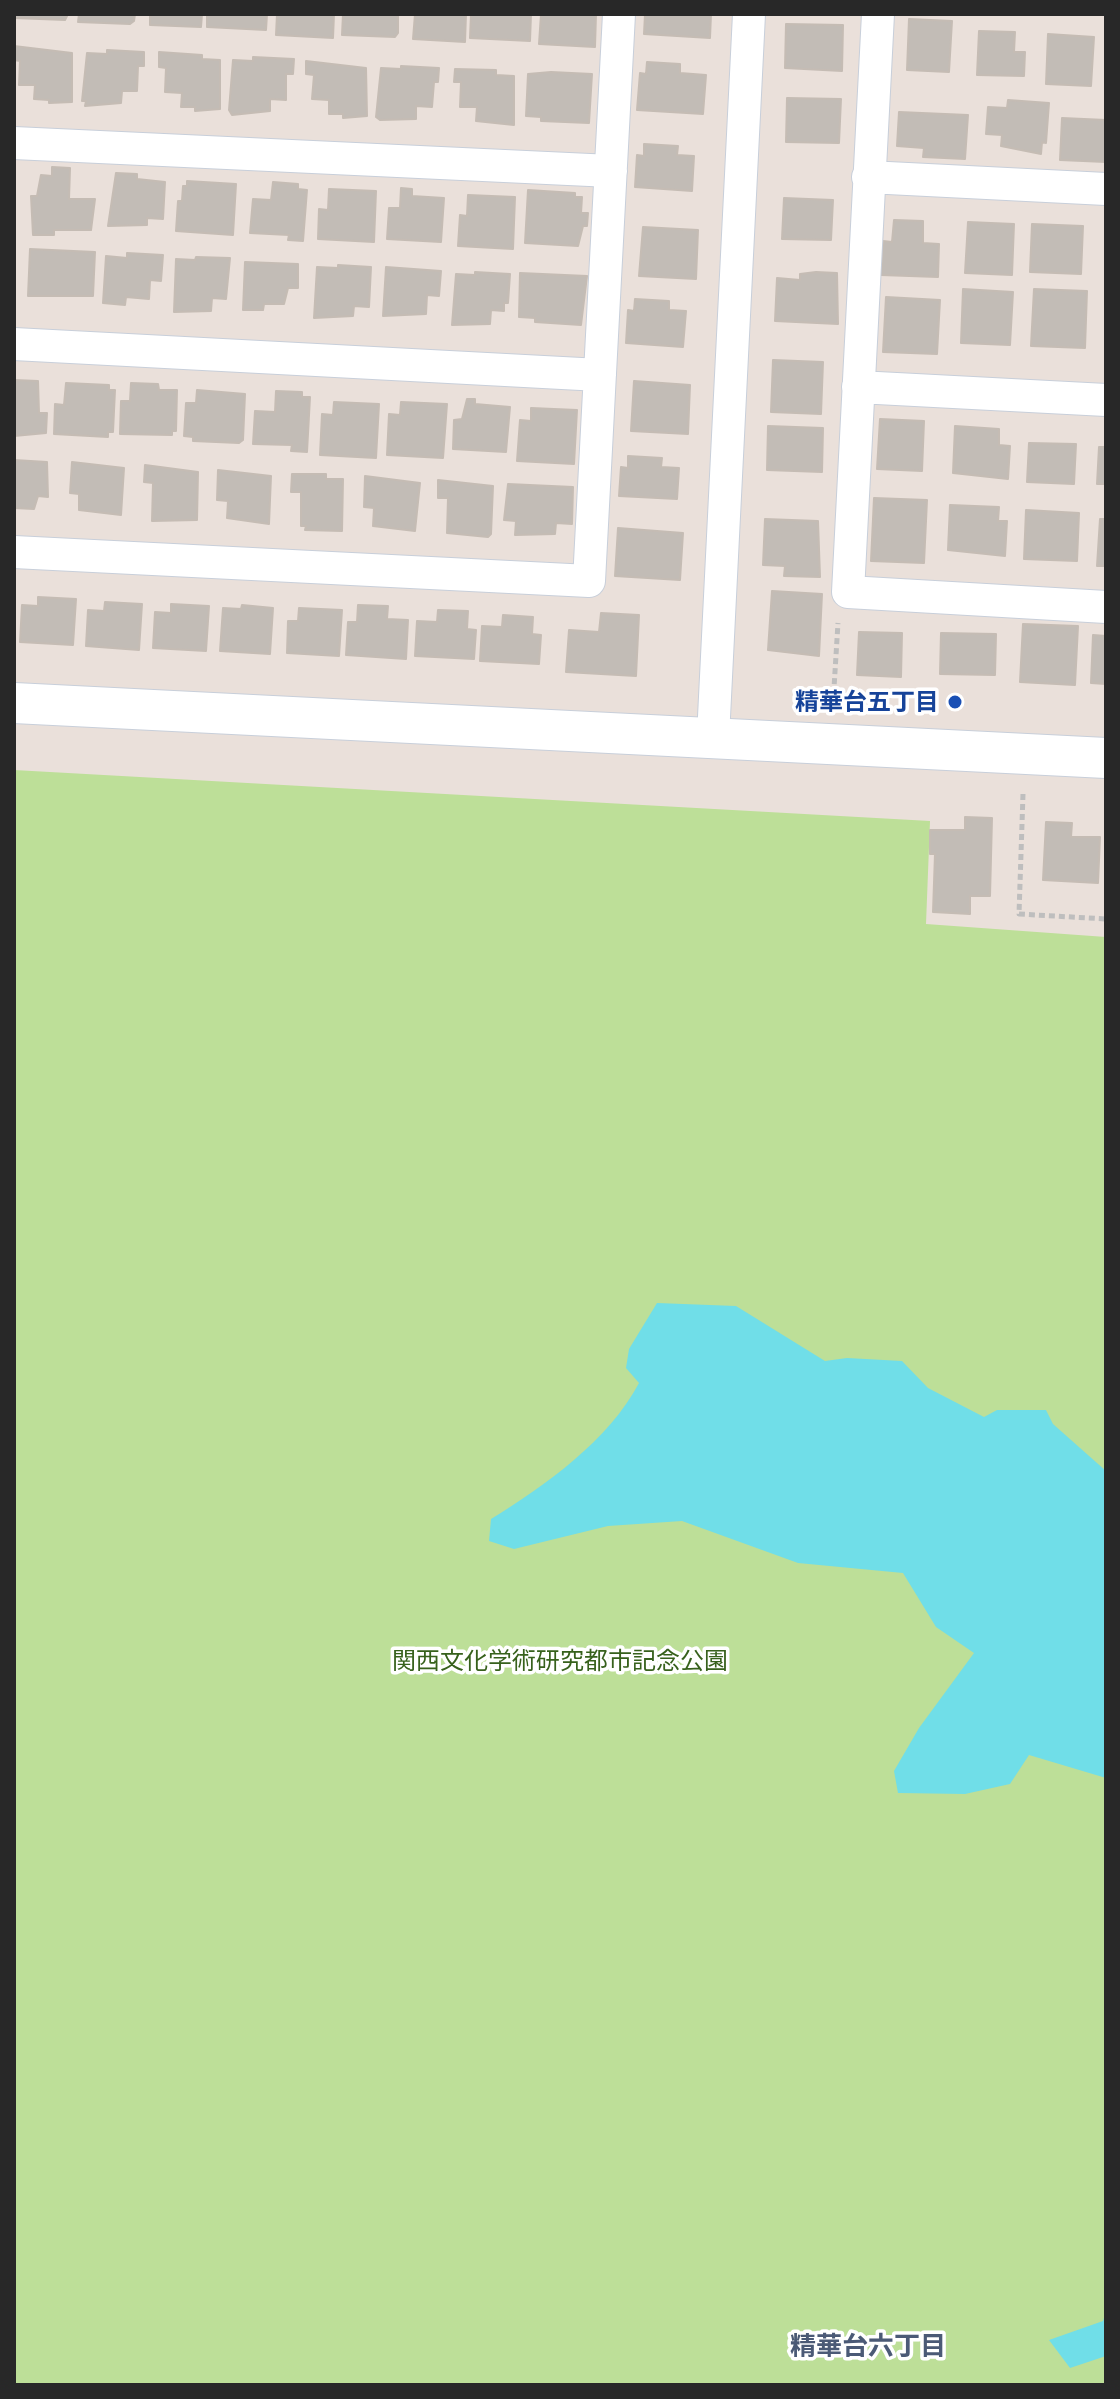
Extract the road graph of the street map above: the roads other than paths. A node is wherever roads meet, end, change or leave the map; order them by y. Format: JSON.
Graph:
{"nodes":[{"id":1,"x":619,"y":14,"type":"edge"},
{"id":2,"x":749,"y":14,"type":"edge"},
{"id":3,"x":878,"y":14,"type":"edge"},
{"id":4,"x":14,"y":143,"type":"edge"},
{"id":5,"x":611,"y":171,"type":"junction"},
{"id":6,"x":868,"y":177,"type":"junction"},
{"id":7,"x":1106,"y":189,"type":"edge"},
{"id":8,"x":14,"y":344,"type":"edge"},
{"id":9,"x":600,"y":375,"type":"junction"},
{"id":10,"x":858,"y":387,"type":"junction"},
{"id":11,"x":1106,"y":400,"type":"edge"},
{"id":12,"x":14,"y":552,"type":"edge"},
{"id":13,"x":1106,"y":607,"type":"edge"},
{"id":14,"x":14,"y":703,"type":"edge"},
{"id":15,"x":713,"y":737,"type":"junction"},
{"id":16,"x":1106,"y":758,"type":"edge"}],
"edges":[{"from":1,"to":5,"type":"street"},
{"from":2,"to":15,"type":"street"},
{"from":3,"to":6,"type":"street"},
{"from":4,"to":5,"type":"street"},
{"from":5,"to":9,"type":"street"},
{"from":6,"to":7,"type":"street"},
{"from":6,"to":10,"type":"street"},
{"from":8,"to":9,"type":"street"},
{"from":9,"to":12,"type":"street"},
{"from":10,"to":11,"type":"street"},
{"from":10,"to":13,"type":"street"},
{"from":14,"to":15,"type":"street"},
{"from":15,"to":16,"type":"street"}]}
